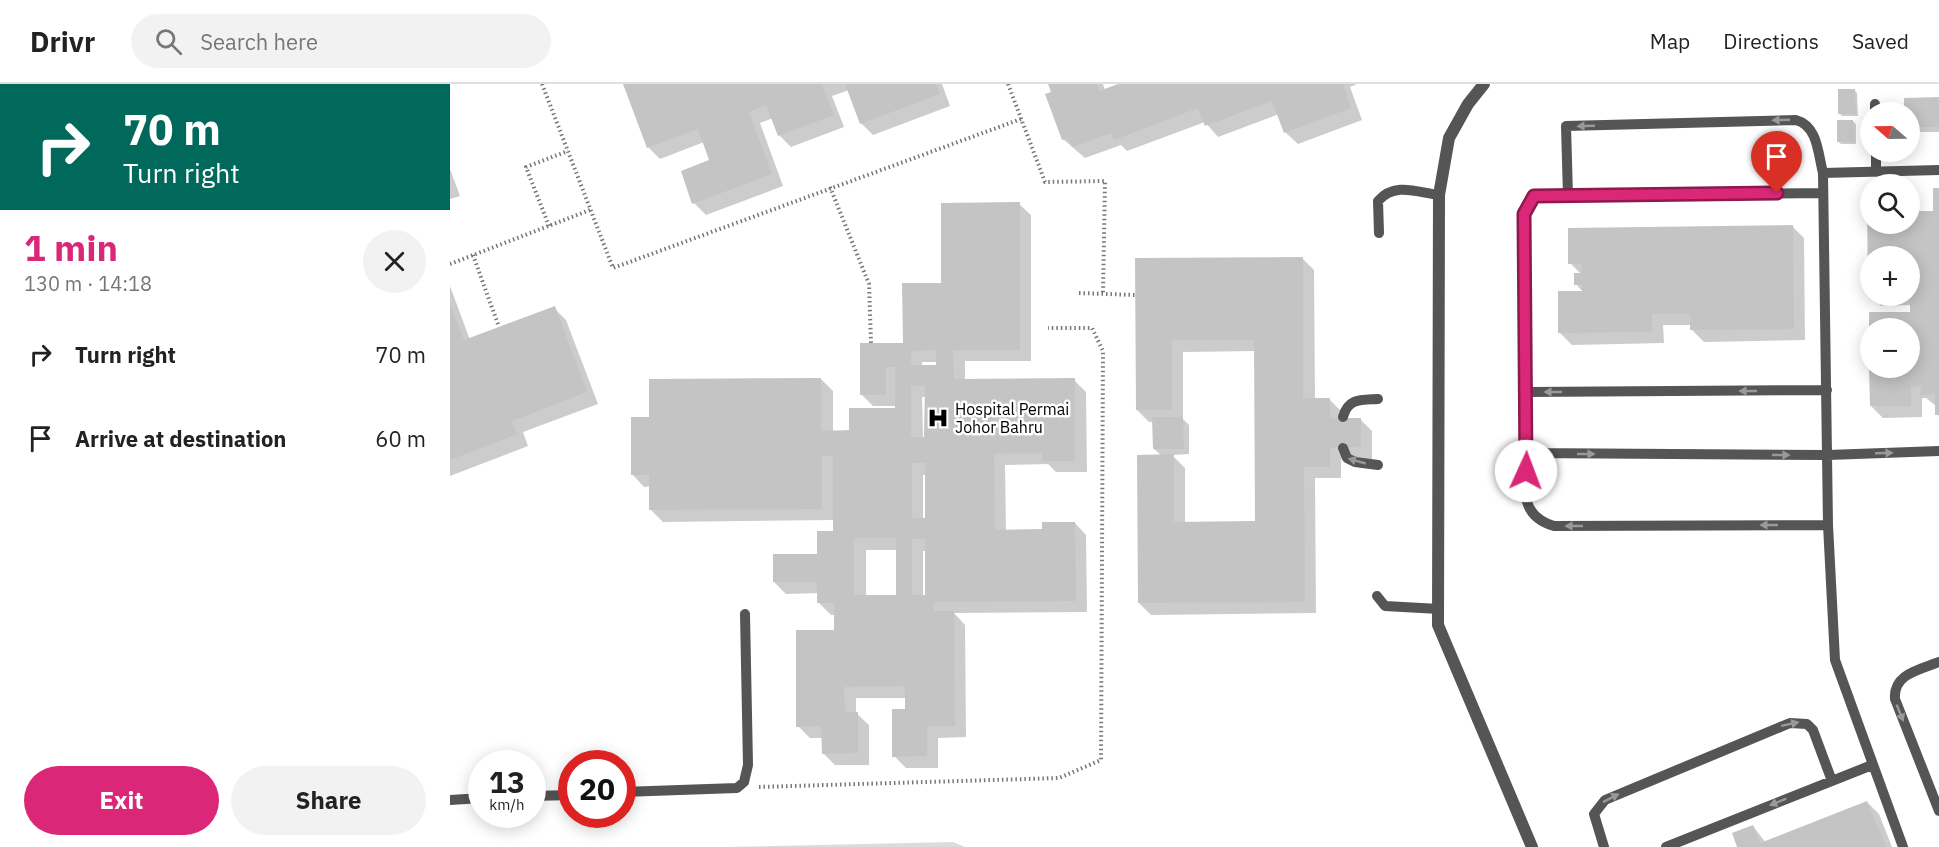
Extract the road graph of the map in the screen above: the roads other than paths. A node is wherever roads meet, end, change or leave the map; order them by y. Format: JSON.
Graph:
{"nodes":[{"id":1,"x":1484,"y":84,"type":"edge"},
{"id":2,"x":1876,"y":162,"type":"edge"},
{"id":3,"x":1939,"y":170,"type":"edge"},
{"id":4,"x":1876,"y":172,"type":"junction"},
{"id":5,"x":1823,"y":173,"type":"junction"},
{"id":6,"x":1823,"y":193,"type":"junction"},
{"id":7,"x":1439,"y":195,"type":"junction"},
{"id":8,"x":1568,"y":196,"type":"junction"},
{"id":9,"x":1379,"y":233,"type":"dead end"},
{"id":10,"x":1827,"y":390,"type":"junction"},
{"id":11,"x":1527,"y":392,"type":"junction"},
{"id":12,"x":1378,"y":399,"type":"dead end"},
{"id":13,"x":1343,"y":417,"type":"dead end"},
{"id":14,"x":1343,"y":448,"type":"dead end"},
{"id":15,"x":1939,"y":451,"type":"edge"},
{"id":16,"x":1527,"y":453,"type":"junction"},
{"id":17,"x":1828,"y":455,"type":"junction"},
{"id":18,"x":1378,"y":465,"type":"dead end"},
{"id":19,"x":1828,"y":525,"type":"junction"},
{"id":20,"x":1377,"y":596,"type":"dead end"},
{"id":21,"x":1439,"y":609,"type":"junction"},
{"id":22,"x":745,"y":614,"type":"dead end"},
{"id":23,"x":1939,"y":662,"type":"edge"},
{"id":24,"x":1872,"y":765,"type":"junction"},
{"id":25,"x":1832,"y":781,"type":"junction"},
{"id":26,"x":636,"y":792,"type":"edge"},
{"id":27,"x":468,"y":799,"type":"edge"},
{"id":28,"x":450,"y":800,"type":"edge"},
{"id":29,"x":1939,"y":811,"type":"edge"},
{"id":30,"x":1532,"y":847,"type":"edge"},
{"id":31,"x":1604,"y":847,"type":"edge"},
{"id":32,"x":1666,"y":847,"type":"edge"},
{"id":33,"x":1903,"y":847,"type":"edge"}],
"edges":[{"from":1,"to":7,"type":"street"},
{"from":2,"to":4,"type":"lane"},
{"from":3,"to":4,"type":"lane"},
{"from":4,"to":5,"type":"lane"},
{"from":5,"to":6,"type":"lane"},
{"from":5,"to":8,"type":"lane","one_way":true},
{"from":6,"to":8,"type":"lane"},
{"from":6,"to":10,"type":"lane"},
{"from":7,"to":9,"type":"lane"},
{"from":7,"to":21,"type":"street"},
{"from":8,"to":11,"type":"lane"},
{"from":10,"to":11,"type":"lane","one_way":true},
{"from":10,"to":17,"type":"lane"},
{"from":11,"to":16,"type":"lane"},
{"from":12,"to":13,"type":"lane"},
{"from":18,"to":14,"type":"lane","one_way":true},
{"from":17,"to":15,"type":"lane","one_way":true},
{"from":16,"to":17,"type":"lane","one_way":true},
{"from":19,"to":16,"type":"lane","one_way":true},
{"from":17,"to":19,"type":"lane"},
{"from":19,"to":24,"type":"lane"},
{"from":20,"to":21,"type":"lane"},
{"from":21,"to":30,"type":"street"},
{"from":22,"to":26,"type":"lane"},
{"from":23,"to":29,"type":"lane","one_way":true},
{"from":24,"to":25,"type":"lane"},
{"from":24,"to":33,"type":"lane"},
{"from":31,"to":25,"type":"lane","one_way":true},
{"from":25,"to":32,"type":"lane","one_way":true},
{"from":27,"to":28,"type":"lane"}]}
